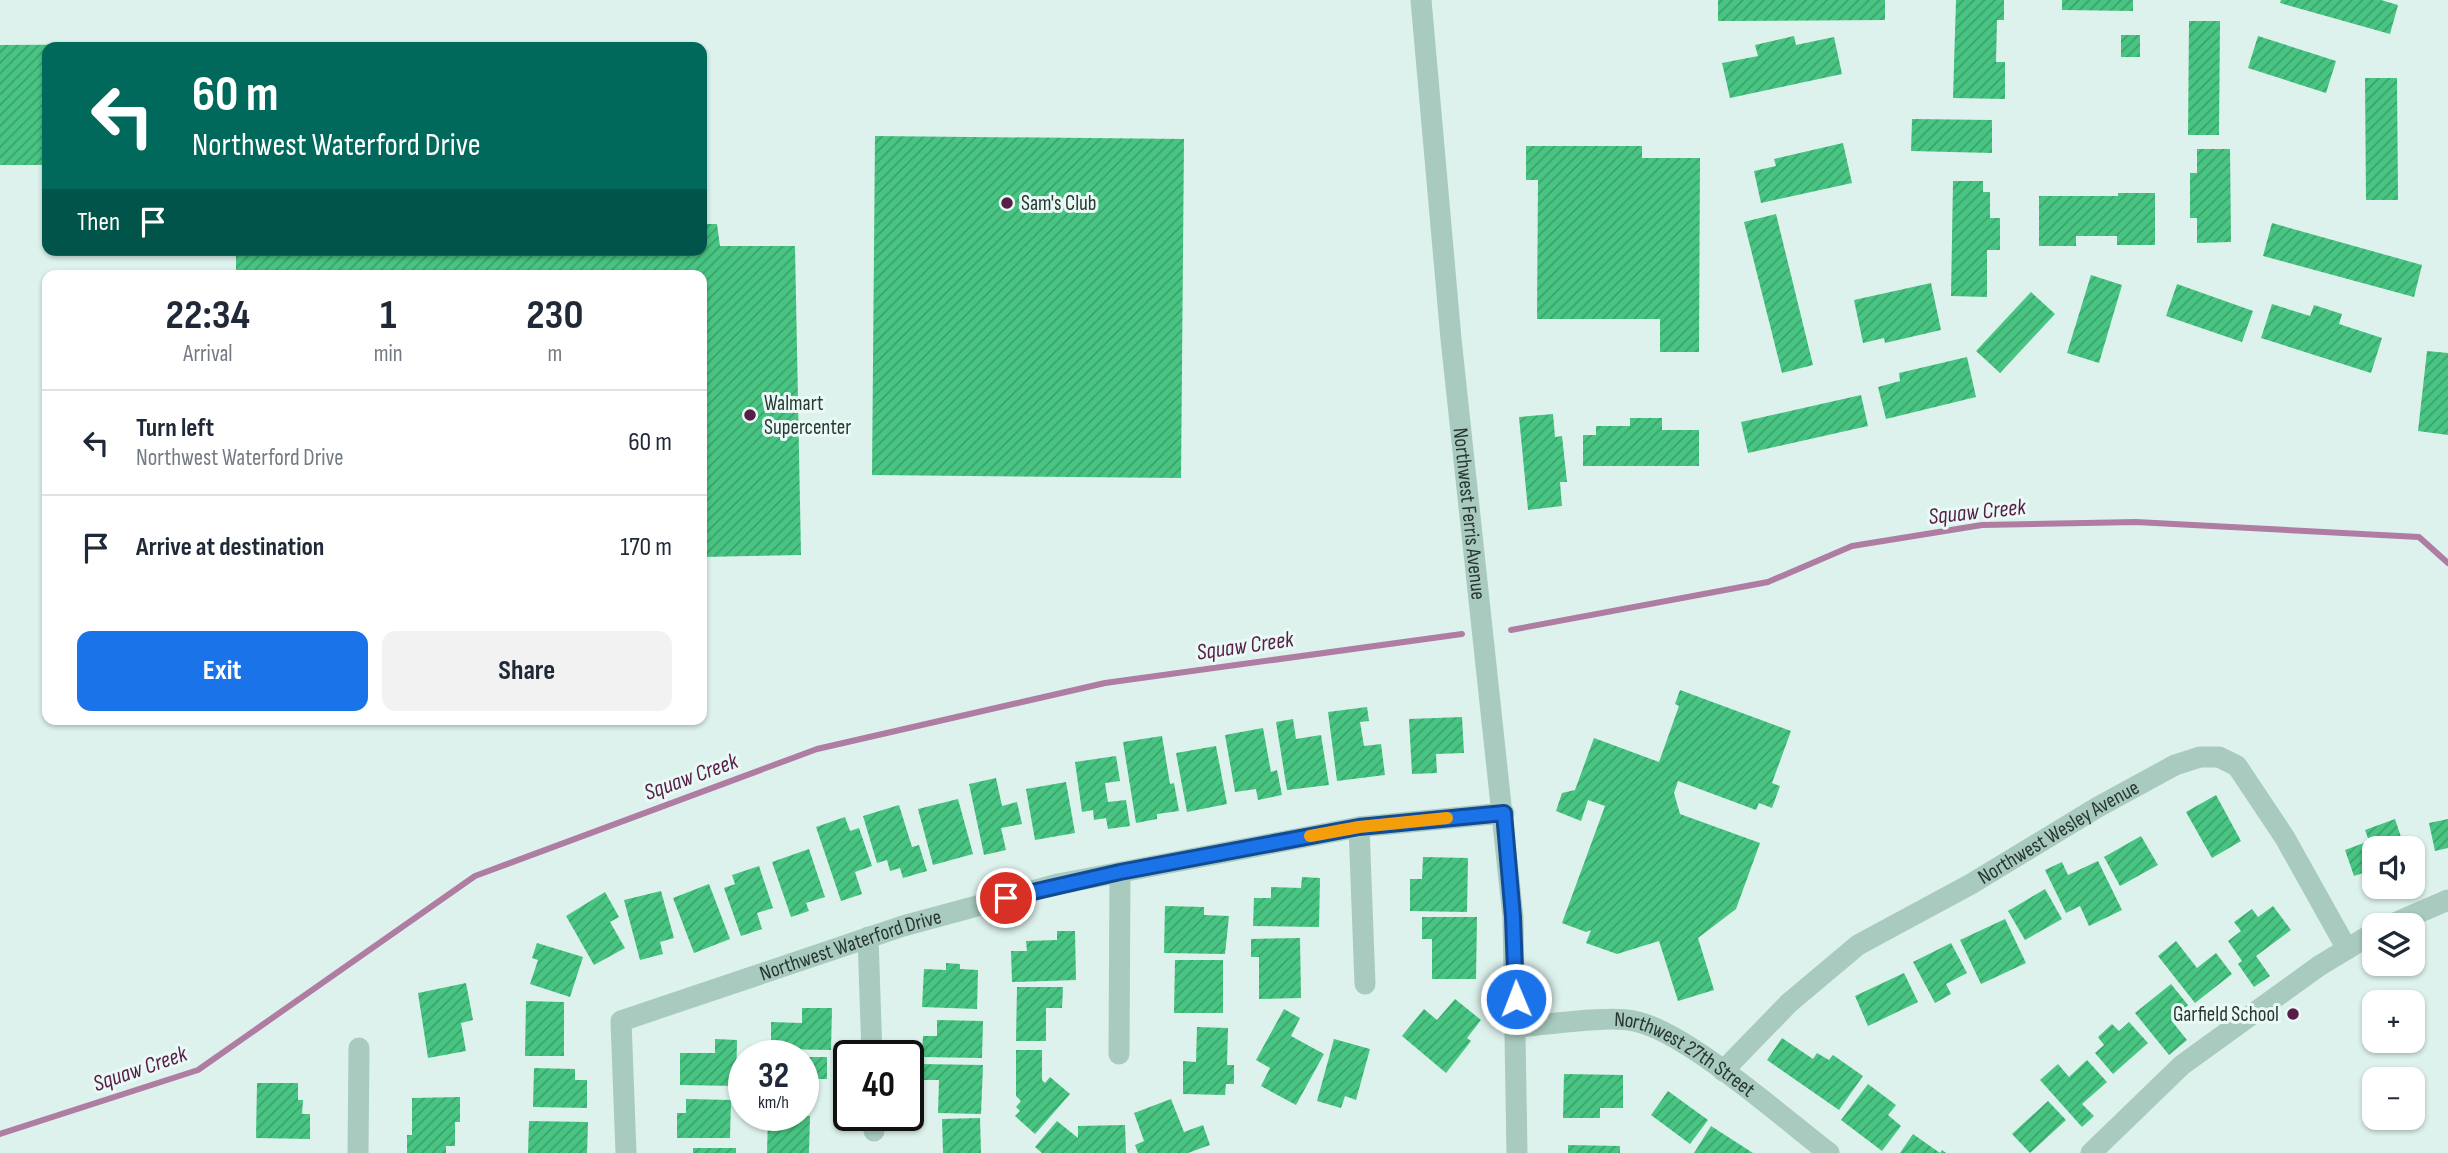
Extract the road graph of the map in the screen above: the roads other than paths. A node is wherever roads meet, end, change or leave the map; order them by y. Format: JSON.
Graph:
{"nodes":[{"id":1,"x":1421,"y":0,"type":"edge"},
{"id":2,"x":1504,"y":813,"type":"junction"},
{"id":3,"x":1359,"y":827,"type":"junction"},
{"id":4,"x":1120,"y":872,"type":"junction"},
{"id":5,"x":2448,"y":900,"type":"edge"},
{"id":6,"x":2418,"y":913,"type":"edge"},
{"id":7,"x":868,"y":937,"type":"junction"},
{"id":8,"x":2362,"y":940,"type":"edge"},
{"id":9,"x":2347,"y":949,"type":"junction"},
{"id":10,"x":1365,"y":984,"type":"dead end"},
{"id":11,"x":1517,"y":1027,"type":"junction"},
{"id":12,"x":871,"y":1040,"type":"edge"},
{"id":13,"x":359,"y":1048,"type":"dead end"},
{"id":14,"x":1119,"y":1054,"type":"dead end"},
{"id":15,"x":1723,"y":1071,"type":"junction"},
{"id":16,"x":358,"y":1153,"type":"edge"},
{"id":17,"x":626,"y":1153,"type":"edge"},
{"id":18,"x":1517,"y":1153,"type":"edge"},
{"id":19,"x":1829,"y":1153,"type":"edge"},
{"id":20,"x":2091,"y":1153,"type":"edge"}],
"edges":[{"from":1,"to":2,"type":"street","name":"Northwest Ferris Avenue"},
{"from":2,"to":3,"type":"street","name":"Northwest Waterford Drive"},
{"from":2,"to":11,"type":"street","name":"Northwest Ferris Avenue"},
{"from":3,"to":4,"type":"street","name":"Northwest Waterford Drive"},
{"from":3,"to":10,"type":"street"},
{"from":4,"to":7,"type":"street","name":"Northwest Waterford Drive"},
{"from":4,"to":14,"type":"street"},
{"from":5,"to":6,"type":"street"},
{"from":7,"to":12,"type":"street"},
{"from":7,"to":17,"type":"street","name":"Northwest Waterford Drive"},
{"from":8,"to":9,"type":"street"},
{"from":9,"to":15,"type":"street","name":"Northwest Wesley Avenue"},
{"from":9,"to":20,"type":"street"},
{"from":11,"to":15,"type":"street","name":"Northwest 27th Street"},
{"from":11,"to":18,"type":"street","name":"Northwest Ferris Avenue"},
{"from":13,"to":16,"type":"street"},
{"from":15,"to":19,"type":"street","name":"Northwest 27th Street"}]}
